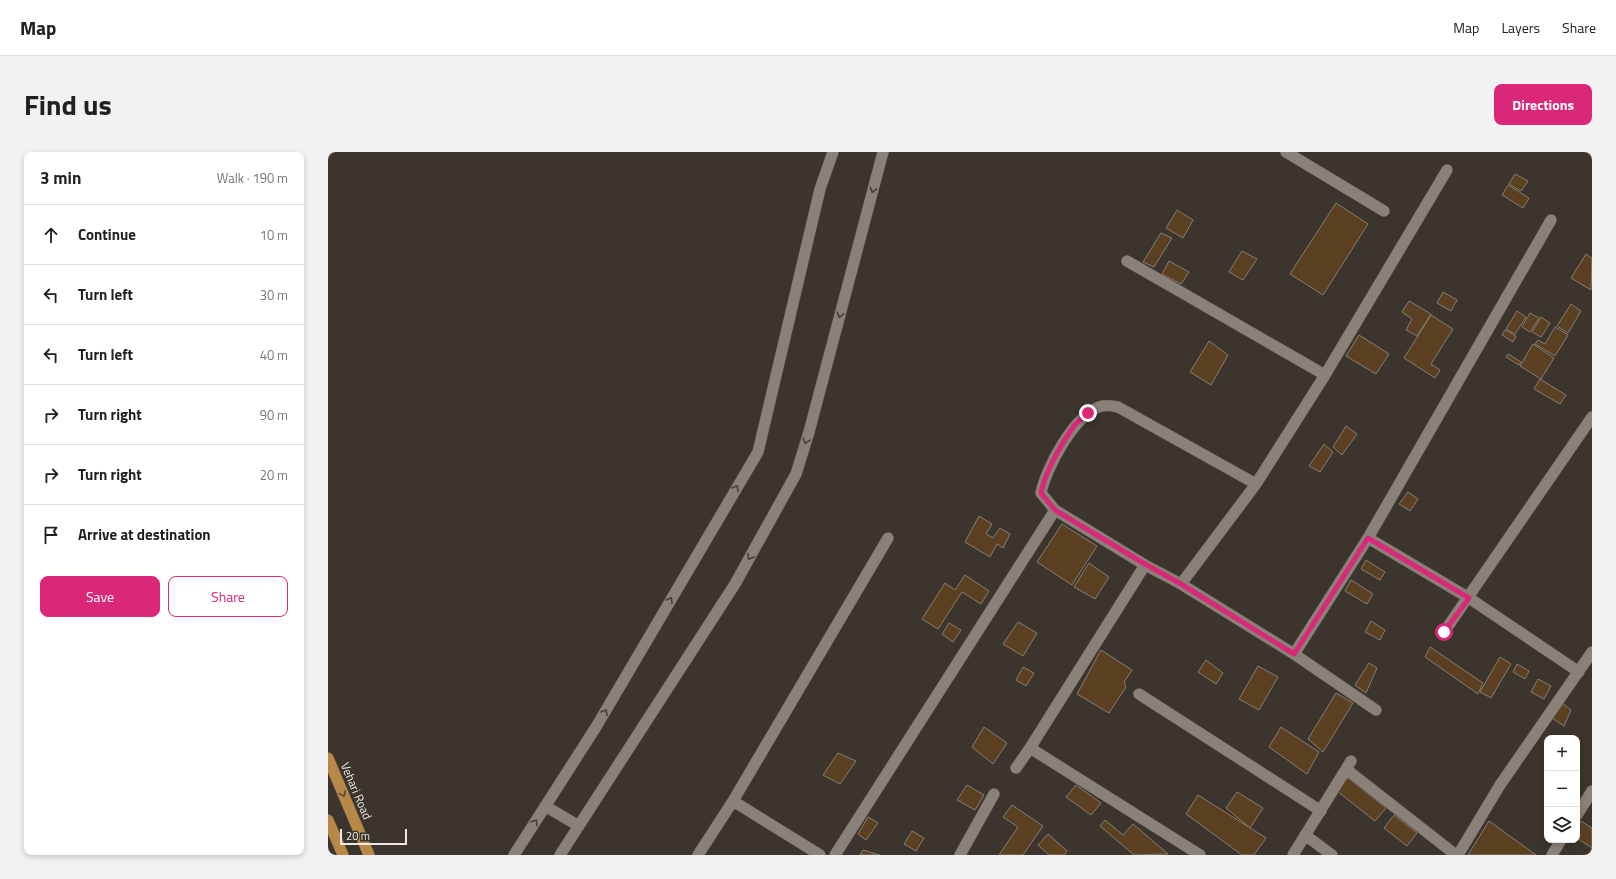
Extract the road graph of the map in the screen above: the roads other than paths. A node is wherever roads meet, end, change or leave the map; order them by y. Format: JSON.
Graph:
{"nodes":[{"id":1,"x":833,"y":152,"type":"edge"},
{"id":2,"x":883,"y":152,"type":"edge"},
{"id":3,"x":1286,"y":152,"type":"edge"},
{"id":4,"x":1447,"y":170,"type":"dead end"},
{"id":5,"x":1384,"y":211,"type":"dead end"},
{"id":6,"x":1551,"y":220,"type":"dead end"},
{"id":7,"x":1127,"y":261,"type":"dead end"},
{"id":8,"x":1325,"y":375,"type":"junction"},
{"id":9,"x":1592,"y":417,"type":"edge"},
{"id":10,"x":1256,"y":484,"type":"junction"},
{"id":11,"x":1055,"y":510,"type":"junction"},
{"id":12,"x":888,"y":538,"type":"dead end"},
{"id":13,"x":1368,"y":538,"type":"junction"},
{"id":14,"x":1145,"y":564,"type":"junction"},
{"id":15,"x":1181,"y":584,"type":"junction"},
{"id":16,"x":1469,"y":598,"type":"junction"},
{"id":17,"x":1444,"y":632,"type":"dead end"},
{"id":18,"x":1592,"y":652,"type":"edge"},
{"id":19,"x":1294,"y":654,"type":"junction"},
{"id":20,"x":1579,"y":672,"type":"junction"},
{"id":21,"x":1139,"y":694,"type":"dead end"},
{"id":22,"x":1376,"y":710,"type":"dead end"},
{"id":23,"x":1030,"y":748,"type":"junction"},
{"id":24,"x":328,"y":758,"type":"edge"},
{"id":25,"x":1016,"y":768,"type":"dead end"},
{"id":26,"x":1592,"y":791,"type":"edge"},
{"id":27,"x":994,"y":794,"type":"dead end"},
{"id":28,"x":733,"y":800,"type":"junction"},
{"id":29,"x":545,"y":806,"type":"junction"},
{"id":30,"x":1580,"y":810,"type":"edge"},
{"id":31,"x":1321,"y":811,"type":"junction"},
{"id":32,"x":328,"y":820,"type":"edge"},
{"id":33,"x":579,"y":826,"type":"junction"},
{"id":34,"x":1305,"y":834,"type":"junction"},
{"id":35,"x":1559,"y":843,"type":"edge"},
{"id":36,"x":519,"y":853,"type":"edge"},
{"id":37,"x":343,"y":855,"type":"edge"},
{"id":38,"x":369,"y":855,"type":"edge"},
{"id":39,"x":560,"y":855,"type":"edge"},
{"id":40,"x":698,"y":855,"type":"edge"},
{"id":41,"x":820,"y":855,"type":"edge"},
{"id":42,"x":835,"y":855,"type":"edge"},
{"id":43,"x":960,"y":855,"type":"edge"},
{"id":44,"x":1200,"y":855,"type":"edge"},
{"id":45,"x":1293,"y":855,"type":"edge"},
{"id":46,"x":1332,"y":855,"type":"edge"},
{"id":47,"x":1457,"y":855,"type":"edge"},
{"id":48,"x":1552,"y":855,"type":"edge"}],
"edges":[{"from":29,"to":1,"type":"street","one_way":true},
{"from":2,"to":33,"type":"street","one_way":true},
{"from":3,"to":5,"type":"street"},
{"from":4,"to":8,"type":"street"},
{"from":6,"to":13,"type":"street"},
{"from":7,"to":8,"type":"street"},
{"from":8,"to":10,"type":"street"},
{"from":9,"to":16,"type":"street"},
{"from":10,"to":11,"type":"street"},
{"from":10,"to":15,"type":"street"},
{"from":11,"to":14,"type":"street"},
{"from":11,"to":42,"type":"street"},
{"from":12,"to":28,"type":"street"},
{"from":13,"to":16,"type":"street"},
{"from":13,"to":19,"type":"street"},
{"from":14,"to":15,"type":"street"},
{"from":14,"to":23,"type":"street"},
{"from":15,"to":19,"type":"street"},
{"from":16,"to":17,"type":"street"},
{"from":16,"to":20,"type":"street"},
{"from":18,"to":20,"type":"street"},
{"from":19,"to":22,"type":"street"},
{"from":20,"to":47,"type":"street"},
{"from":21,"to":31,"type":"street"},
{"from":23,"to":25,"type":"street"},
{"from":23,"to":44,"type":"street"},
{"from":24,"to":38,"type":"main road","name":"Vehari Road","one_way":true},
{"from":26,"to":30,"type":"street"},
{"from":27,"to":43,"type":"street"},
{"from":28,"to":40,"type":"street"},
{"from":28,"to":41,"type":"street"},
{"from":29,"to":33,"type":"street"},
{"from":36,"to":29,"type":"street","one_way":true},
{"from":31,"to":34,"type":"street"},
{"from":31,"to":47,"type":"street"},
{"from":32,"to":37,"type":"main road"},
{"from":33,"to":39,"type":"street"},
{"from":34,"to":45,"type":"street"},
{"from":34,"to":46,"type":"street"},
{"from":35,"to":48,"type":"street"}]}
